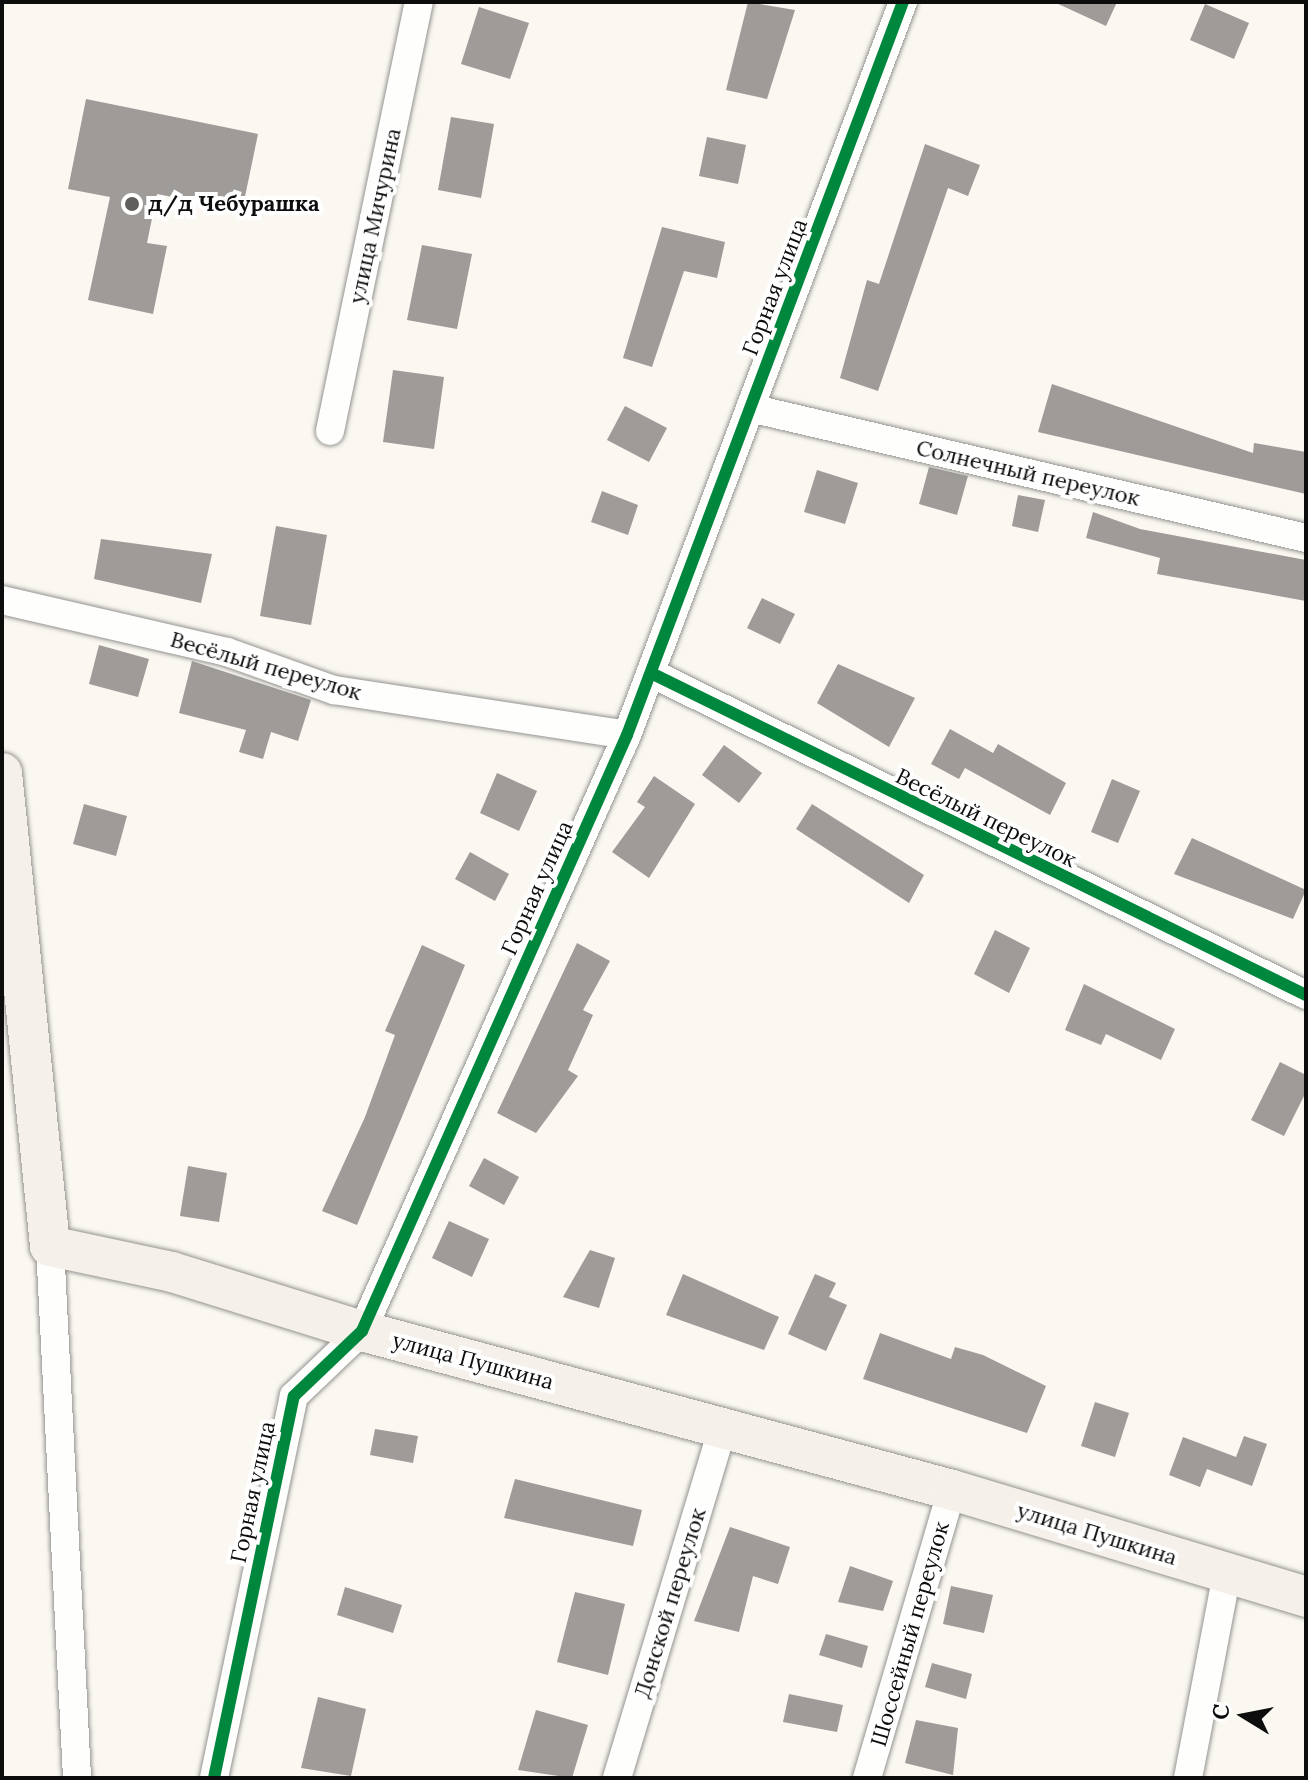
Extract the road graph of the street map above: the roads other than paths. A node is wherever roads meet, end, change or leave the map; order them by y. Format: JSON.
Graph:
{"nodes":[{"id":1,"x":419,"y":2,"type":"edge"},
{"id":2,"x":903,"y":2,"type":"edge"},
{"id":3,"x":750,"y":408,"type":"junction"},
{"id":4,"x":330,"y":431,"type":"dead end"},
{"id":5,"x":1306,"y":538,"type":"edge"},
{"id":6,"x":2,"y":600,"type":"edge"},
{"id":7,"x":651,"y":673,"type":"junction"},
{"id":8,"x":627,"y":735,"type":"junction"},
{"id":9,"x":2,"y":773,"type":"edge"},
{"id":10,"x":1306,"y":995,"type":"edge"},
{"id":11,"x":50,"y":1246,"type":"junction"},
{"id":12,"x":362,"y":1331,"type":"junction"},
{"id":13,"x":723,"y":1427,"type":"junction"},
{"id":14,"x":952,"y":1490,"type":"junction"},
{"id":15,"x":1227,"y":1573,"type":"junction"},
{"id":16,"x":1306,"y":1597,"type":"edge"},
{"id":17,"x":77,"y":1778,"type":"edge"},
{"id":18,"x":214,"y":1778,"type":"edge"},
{"id":19,"x":617,"y":1778,"type":"edge"},
{"id":20,"x":867,"y":1778,"type":"edge"},
{"id":21,"x":1188,"y":1778,"type":"edge"}],
"edges":[{"from":1,"to":4,"type":"street","name":"улица Мичурина"},
{"from":2,"to":3,"type":"street","name":"Горная улица"},
{"from":3,"to":5,"type":"street","name":"Солнечный переулок"},
{"from":3,"to":7,"type":"street","name":"Горная улица"},
{"from":6,"to":8,"type":"street","name":"Весёлый переулок"},
{"from":7,"to":8,"type":"street","name":"Горная улица"},
{"from":7,"to":10,"type":"street","name":"Весёлый переулок"},
{"from":8,"to":12,"type":"street","name":"Горная улица"},
{"from":9,"to":11,"type":"main road"},
{"from":11,"to":12,"type":"main road","name":"улица Пушкина"},
{"from":11,"to":17,"type":"street"},
{"from":12,"to":13,"type":"main road","name":"улица Пушкина"},
{"from":12,"to":18,"type":"street","name":"Горная улица"},
{"from":13,"to":14,"type":"main road","name":"улица Пушкина"},
{"from":13,"to":19,"type":"street","name":"Донской переулок"},
{"from":14,"to":15,"type":"main road","name":"улица Пушкина"},
{"from":14,"to":20,"type":"street","name":"Шоссейный переулок"},
{"from":15,"to":16,"type":"main road","name":"улица Пушкина"},
{"from":15,"to":21,"type":"street"}]}
